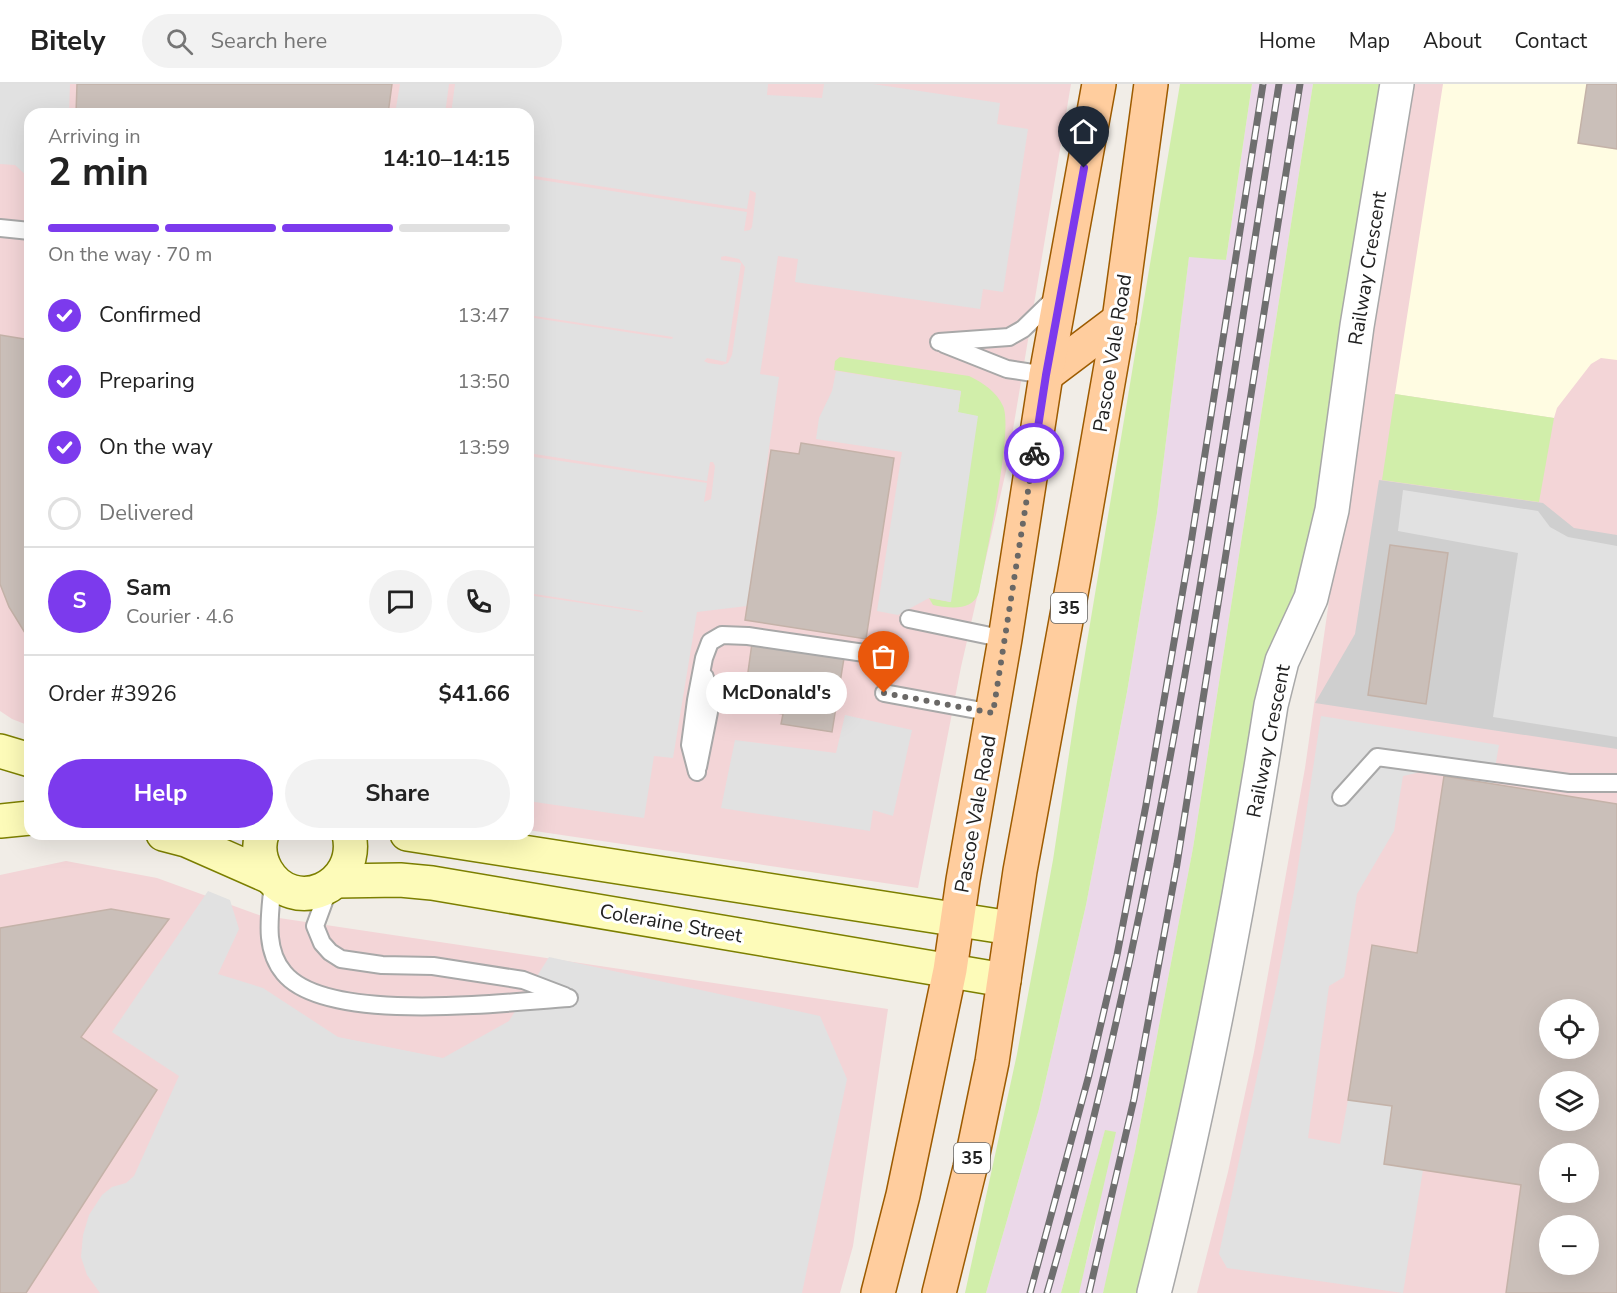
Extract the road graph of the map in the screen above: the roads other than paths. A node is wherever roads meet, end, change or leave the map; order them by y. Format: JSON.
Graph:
{"nodes":[{"id":1,"x":1099,"y":84,"type":"edge"},
{"id":2,"x":1151,"y":84,"type":"edge"},
{"id":3,"x":1397,"y":84,"type":"edge"},
{"id":4,"x":0,"y":228,"type":"edge"},
{"id":5,"x":24,"y":230,"type":"edge"},
{"id":6,"x":1060,"y":292,"type":"junction"},
{"id":7,"x":1119,"y":320,"type":"junction"},
{"id":8,"x":1046,"y":375,"type":"junction"},
{"id":9,"x":909,"y":619,"type":"dead end"},
{"id":10,"x":1005,"y":639,"type":"junction"},
{"id":11,"x":892,"y":657,"type":"dead end"},
{"id":12,"x":884,"y":693,"type":"dead end"},
{"id":13,"x":993,"y":713,"type":"junction"},
{"id":14,"x":0,"y":751,"type":"edge"},
{"id":15,"x":24,"y":758,"type":"edge"},
{"id":16,"x":697,"y":772,"type":"dead end"},
{"id":17,"x":1617,"y":783,"type":"edge"},
{"id":18,"x":1341,"y":797,"type":"dead end"},
{"id":19,"x":24,"y":819,"type":"edge"},
{"id":20,"x":0,"y":821,"type":"edge"},
{"id":21,"x":186,"y":840,"type":"edge"},
{"id":22,"x":261,"y":840,"type":"edge"},
{"id":23,"x":350,"y":840,"type":"edge"},
{"id":24,"x":445,"y":840,"type":"edge"},
{"id":25,"x":272,"y":878,"type":"junction"},
{"id":26,"x":332,"y":884,"type":"junction"},
{"id":27,"x":957,"y":920,"type":"junction"},
{"id":28,"x":1011,"y":928,"type":"junction"},
{"id":29,"x":950,"y":970,"type":"junction"},
{"id":30,"x":1004,"y":980,"type":"junction"},
{"id":31,"x":878,"y":1293,"type":"edge"},
{"id":32,"x":939,"y":1293,"type":"edge"},
{"id":33,"x":1154,"y":1293,"type":"edge"}],
"edges":[{"from":1,"to":6,"type":"main road","name":"Pascoe Vale Road"},
{"from":2,"to":7,"type":"main road","name":"Pascoe Vale Road","number":"35"},
{"from":3,"to":33,"type":"street","name":"Railway Crescent"},
{"from":4,"to":5,"type":"lane"},
{"from":6,"to":8,"type":"main road","name":"Pascoe Vale Road"},
{"from":6,"to":8,"type":"lane"},
{"from":7,"to":8,"type":"main road"},
{"from":7,"to":28,"type":"main road","name":"Pascoe Vale Road","number":"35"},
{"from":8,"to":10,"type":"main road","name":"Pascoe Vale Road"},
{"from":9,"to":10,"type":"lane"},
{"from":10,"to":13,"type":"main road","name":"Pascoe Vale Road"},
{"from":11,"to":16,"type":"lane"},
{"from":12,"to":13,"type":"lane"},
{"from":13,"to":27,"type":"main road","name":"Pascoe Vale Road"},
{"from":14,"to":15,"type":"street"},
{"from":17,"to":18,"type":"lane"},
{"from":19,"to":20,"type":"street"},
{"from":21,"to":25,"type":"street"},
{"from":22,"to":25,"type":"street"},
{"from":23,"to":26,"type":"street"},
{"from":24,"to":27,"type":"street"},
{"from":25,"to":26,"type":"street","name":"Coleraine Street"},
{"from":25,"to":26,"type":"lane"},
{"from":26,"to":29,"type":"street","name":"Coleraine Street"},
{"from":27,"to":28,"type":"street"},
{"from":27,"to":29,"type":"main road","name":"Pascoe Vale Road"},
{"from":28,"to":30,"type":"main road","name":"Pascoe Vale Road","number":"35"},
{"from":29,"to":30,"type":"street","name":"Coleraine Street"},
{"from":29,"to":31,"type":"main road","name":"Pascoe Vale Road"},
{"from":30,"to":32,"type":"main road","name":"Pascoe Vale Road","number":"35"}]}
